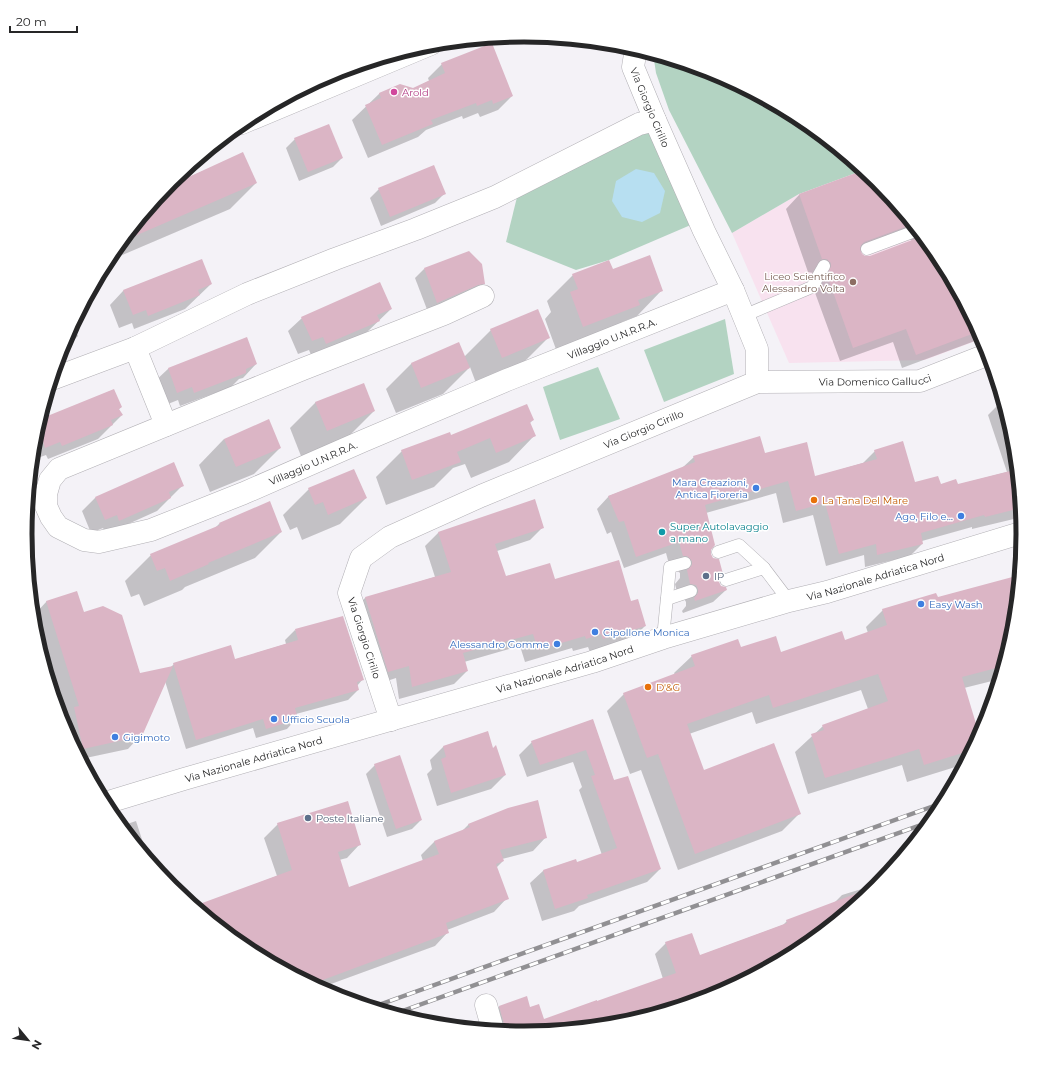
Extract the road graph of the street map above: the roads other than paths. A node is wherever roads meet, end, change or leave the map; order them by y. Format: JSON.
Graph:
{"nodes":[{"id":1,"x":635,"y":54,"type":"edge"},
{"id":2,"x":398,"y":58,"type":"edge"},
{"id":3,"x":274,"y":110,"type":"edge"},
{"id":4,"x":655,"y":120,"type":"junction"},
{"id":5,"x":913,"y":232,"type":"edge"},
{"id":6,"x":867,"y":249,"type":"dead end"},
{"id":7,"x":824,"y":266,"type":"dead end"},
{"id":8,"x":733,"y":290,"type":"junction"},
{"id":9,"x":483,"y":296,"type":"dead end"},
{"id":10,"x":743,"y":316,"type":"junction"},
{"id":11,"x":135,"y":348,"type":"junction"},
{"id":12,"x":984,"y":356,"type":"edge"},
{"id":13,"x":58,"y":377,"type":"edge"},
{"id":14,"x":757,"y":382,"type":"junction"},
{"id":15,"x":166,"y":425,"type":"junction"},
{"id":16,"x":1017,"y":534,"type":"edge"},
{"id":17,"x":718,"y":552,"type":"dead end"},
{"id":18,"x":684,"y":563,"type":"dead end"},
{"id":19,"x":764,"y":568,"type":"junction"},
{"id":20,"x":726,"y":580,"type":"dead end"},
{"id":21,"x":691,"y":591,"type":"dead end"},
{"id":22,"x":667,"y":599,"type":"junction"},
{"id":23,"x":789,"y":601,"type":"junction"},
{"id":24,"x":663,"y":638,"type":"junction"},
{"id":25,"x":391,"y":720,"type":"junction"},
{"id":26,"x":111,"y":801,"type":"edge"},
{"id":27,"x":486,"y":1005,"type":"dead end"},
{"id":28,"x":492,"y":1025,"type":"edge"}],
"edges":[{"from":1,"to":4,"type":"street","name":"Via Giorgio Cirillo"},
{"from":2,"to":3,"type":"street"},
{"from":4,"to":8,"type":"street","name":"Via Giorgio Cirillo"},
{"from":4,"to":11,"type":"street"},
{"from":5,"to":6,"type":"lane"},
{"from":7,"to":10,"type":"lane"},
{"from":8,"to":10,"type":"street","name":"Via Giorgio Cirillo"},
{"from":8,"to":15,"type":"street","name":"Villaggio U.N.R.R.A."},
{"from":9,"to":15,"type":"street","name":"Villaggio U.N.R.R.A."},
{"from":10,"to":14,"type":"street","name":"Via Giorgio Cirillo"},
{"from":11,"to":13,"type":"street"},
{"from":11,"to":15,"type":"street"},
{"from":12,"to":14,"type":"street","name":"Via Domenico Gallucci"},
{"from":14,"to":25,"type":"street","name":"Via Giorgio Cirillo"},
{"from":16,"to":23,"type":"street","name":"Via Nazionale Adriatica Nord"},
{"from":17,"to":19,"type":"lane"},
{"from":18,"to":22,"type":"lane"},
{"from":19,"to":20,"type":"lane"},
{"from":19,"to":23,"type":"lane"},
{"from":21,"to":22,"type":"lane"},
{"from":22,"to":24,"type":"lane"},
{"from":23,"to":24,"type":"street","name":"Via Nazionale Adriatica Nord"},
{"from":24,"to":25,"type":"street","name":"Via Nazionale Adriatica Nord"},
{"from":25,"to":26,"type":"street","name":"Via Nazionale Adriatica Nord"},
{"from":27,"to":28,"type":"street"}]}
